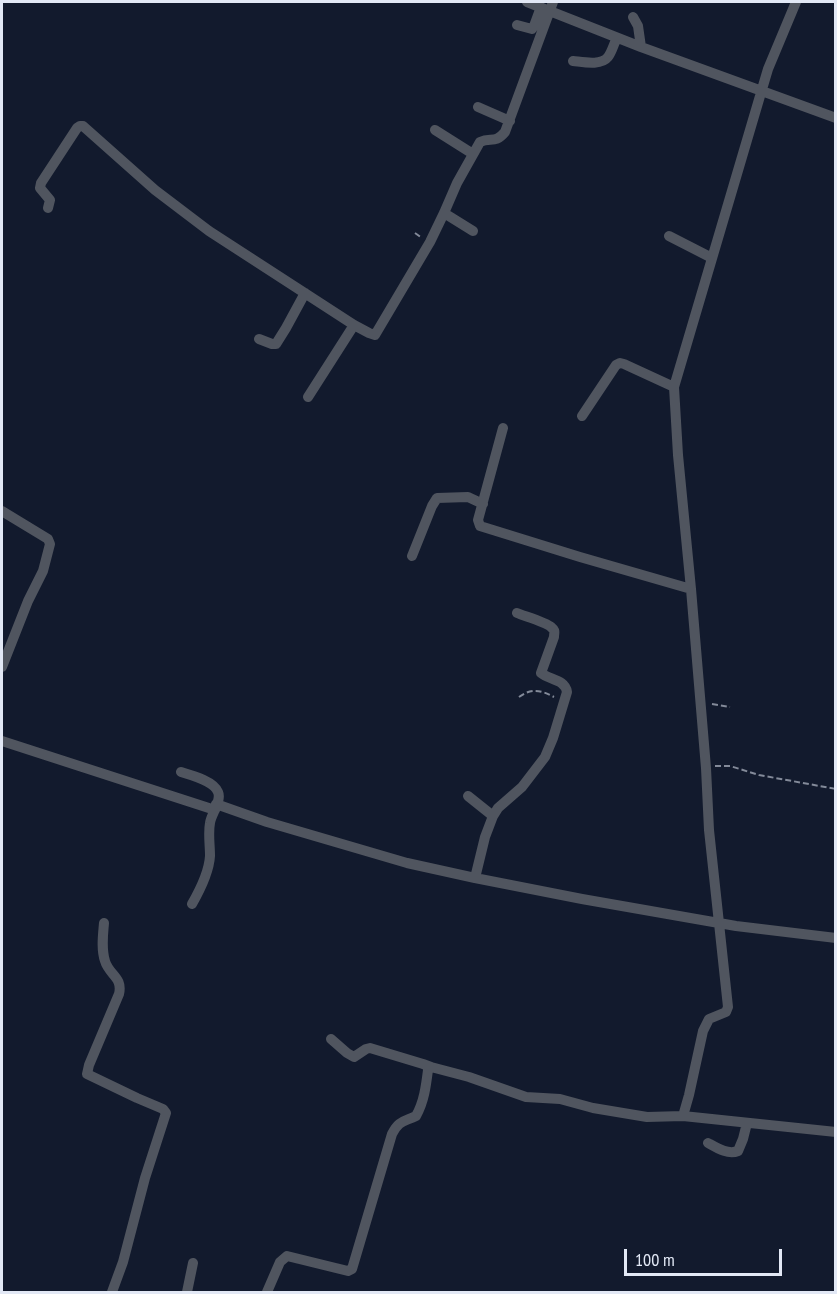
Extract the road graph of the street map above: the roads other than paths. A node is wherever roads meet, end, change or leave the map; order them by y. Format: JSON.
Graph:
{"nodes":[{"id":1,"x":527,"y":2,"type":"edge"},
{"id":2,"x":796,"y":2,"type":"edge"},
{"id":3,"x":549,"y":8,"type":"edge"},
{"id":4,"x":633,"y":17,"type":"dead end"},
{"id":5,"x":517,"y":25,"type":"dead end"},
{"id":6,"x":615,"y":42,"type":"junction"},
{"id":7,"x":641,"y":47,"type":"junction"},
{"id":8,"x":573,"y":61,"type":"dead end"},
{"id":9,"x":760,"y":96,"type":"junction"},
{"id":10,"x":478,"y":107,"type":"dead end"},
{"id":11,"x":836,"y":118,"type":"edge"},
{"id":12,"x":510,"y":121,"type":"junction"},
{"id":13,"x":435,"y":130,"type":"dead end"},
{"id":14,"x":473,"y":154,"type":"junction"},
{"id":15,"x":48,"y":208,"type":"dead end"},
{"id":16,"x":444,"y":213,"type":"junction"},
{"id":17,"x":473,"y":231,"type":"dead end"},
{"id":18,"x":669,"y":237,"type":"dead end"},
{"id":19,"x":712,"y":258,"type":"junction"},
{"id":20,"x":304,"y":293,"type":"junction"},
{"id":21,"x":354,"y":325,"type":"junction"},
{"id":22,"x":259,"y":339,"type":"dead end"},
{"id":23,"x":674,"y":387,"type":"junction"},
{"id":24,"x":308,"y":397,"type":"dead end"},
{"id":25,"x":582,"y":416,"type":"dead end"},
{"id":26,"x":503,"y":428,"type":"dead end"},
{"id":27,"x":483,"y":504,"type":"junction"},
{"id":28,"x":2,"y":511,"type":"edge"},
{"id":29,"x":412,"y":556,"type":"dead end"},
{"id":30,"x":691,"y":589,"type":"junction"},
{"id":31,"x":517,"y":613,"type":"dead end"},
{"id":32,"x":2,"y":667,"type":"edge"},
{"id":33,"x":2,"y":741,"type":"edge"},
{"id":34,"x":182,"y":772,"type":"dead end"},
{"id":35,"x":468,"y":796,"type":"dead end"},
{"id":36,"x":215,"y":807,"type":"junction"},
{"id":37,"x":493,"y":816,"type":"junction"},
{"id":38,"x":475,"y":878,"type":"junction"},
{"id":39,"x":192,"y":904,"type":"dead end"},
{"id":40,"x":104,"y":923,"type":"dead end"},
{"id":41,"x":727,"y":924,"type":"junction"},
{"id":42,"x":836,"y":938,"type":"edge"},
{"id":43,"x":331,"y":1039,"type":"dead end"},
{"id":44,"x":431,"y":1067,"type":"junction"},
{"id":45,"x":683,"y":1116,"type":"junction"},
{"id":46,"x":747,"y":1123,"type":"junction"},
{"id":47,"x":836,"y":1132,"type":"edge"},
{"id":48,"x":708,"y":1143,"type":"dead end"},
{"id":49,"x":193,"y":1263,"type":"dead end"},
{"id":50,"x":112,"y":1293,"type":"edge"},
{"id":51,"x":187,"y":1293,"type":"edge"},
{"id":52,"x":267,"y":1293,"type":"edge"}],
"edges":[{"from":1,"to":3,"type":"street"},
{"from":2,"to":9,"type":"street"},
{"from":3,"to":5,"type":"street"},
{"from":3,"to":6,"type":"street"},
{"from":3,"to":12,"type":"street"},
{"from":4,"to":7,"type":"street"},
{"from":6,"to":7,"type":"street"},
{"from":6,"to":8,"type":"street"},
{"from":7,"to":9,"type":"street"},
{"from":9,"to":11,"type":"street"},
{"from":9,"to":19,"type":"street"},
{"from":10,"to":12,"type":"street"},
{"from":12,"to":14,"type":"street"},
{"from":13,"to":14,"type":"street"},
{"from":14,"to":16,"type":"street"},
{"from":15,"to":20,"type":"street"},
{"from":16,"to":17,"type":"street"},
{"from":16,"to":21,"type":"street"},
{"from":18,"to":19,"type":"street"},
{"from":19,"to":23,"type":"street"},
{"from":20,"to":21,"type":"street"},
{"from":20,"to":22,"type":"street"},
{"from":21,"to":24,"type":"street"},
{"from":23,"to":25,"type":"street"},
{"from":23,"to":30,"type":"street"},
{"from":26,"to":27,"type":"street"},
{"from":27,"to":29,"type":"street"},
{"from":27,"to":30,"type":"street"},
{"from":28,"to":32,"type":"street"},
{"from":30,"to":41,"type":"street"},
{"from":31,"to":37,"type":"street"},
{"from":33,"to":36,"type":"street"},
{"from":34,"to":36,"type":"street"},
{"from":35,"to":37,"type":"street"},
{"from":36,"to":38,"type":"street"},
{"from":36,"to":39,"type":"street"},
{"from":37,"to":38,"type":"street"},
{"from":38,"to":41,"type":"street"},
{"from":40,"to":50,"type":"street"},
{"from":41,"to":42,"type":"street"},
{"from":41,"to":45,"type":"street"},
{"from":43,"to":44,"type":"street"},
{"from":44,"to":45,"type":"street"},
{"from":44,"to":52,"type":"street"},
{"from":45,"to":46,"type":"street"},
{"from":46,"to":47,"type":"street"},
{"from":46,"to":48,"type":"street"},
{"from":49,"to":51,"type":"street"}]}
